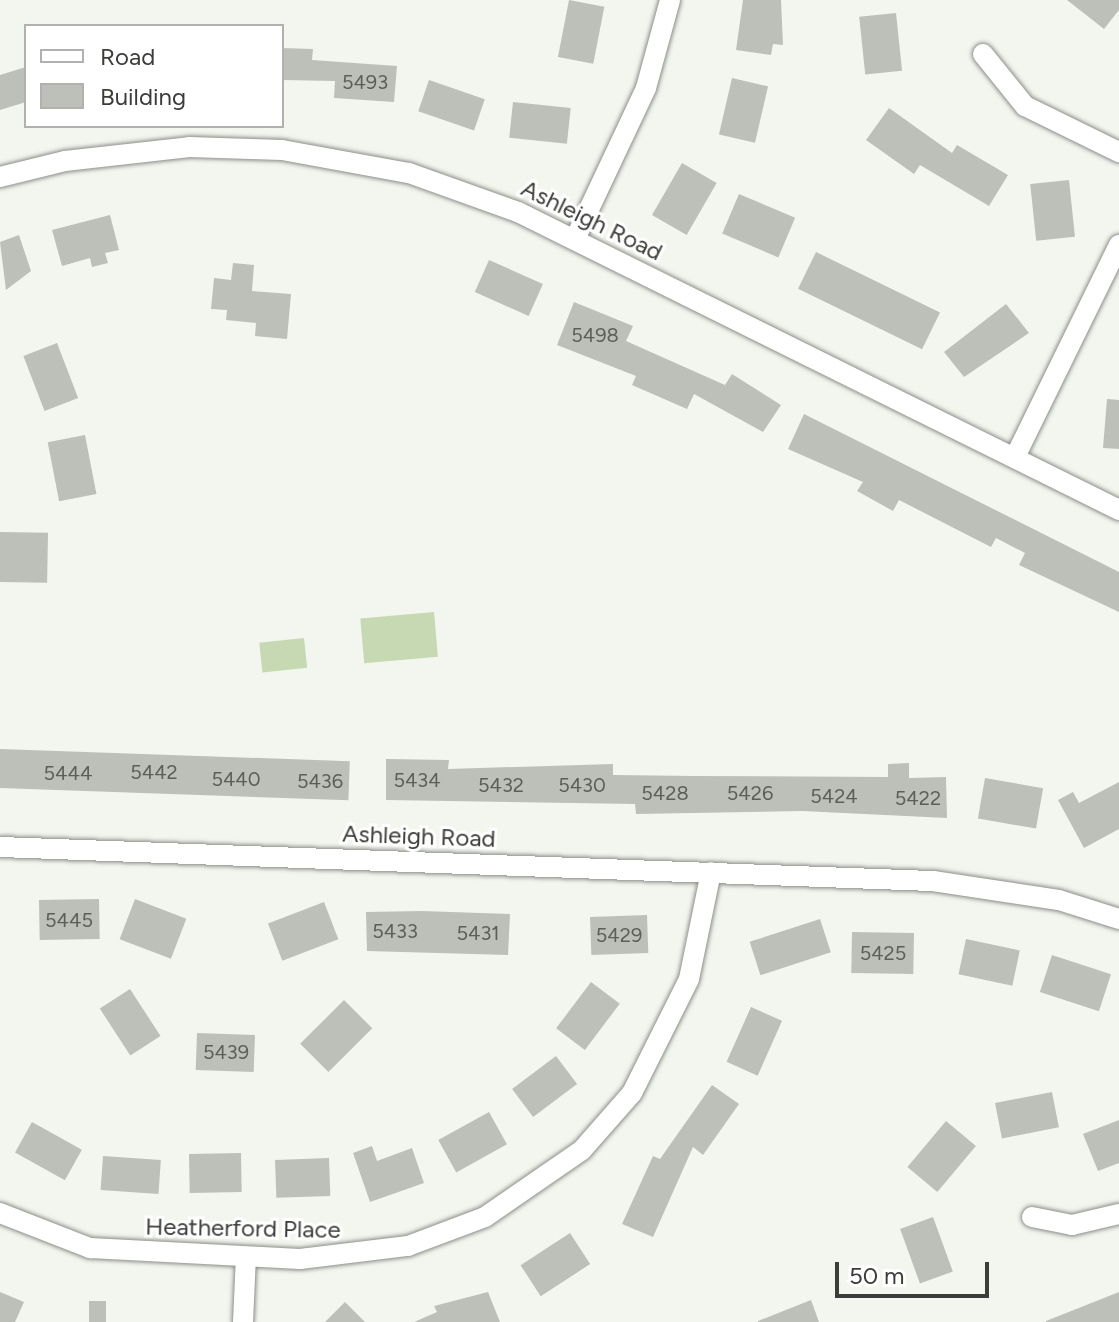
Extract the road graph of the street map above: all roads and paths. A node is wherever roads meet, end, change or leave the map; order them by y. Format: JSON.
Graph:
{"nodes":[{"id":1,"x":670,"y":0,"type":"edge"},
{"id":2,"x":983,"y":54,"type":"dead end"},
{"id":3,"x":1119,"y":152,"type":"edge"},
{"id":4,"x":0,"y":177,"type":"edge"},
{"id":5,"x":575,"y":239,"type":"junction"},
{"id":6,"x":1119,"y":245,"type":"edge"},
{"id":7,"x":1015,"y":457,"type":"junction"},
{"id":8,"x":1119,"y":510,"type":"edge"},
{"id":9,"x":0,"y":847,"type":"edge"},
{"id":10,"x":711,"y":872,"type":"junction"},
{"id":11,"x":1119,"y":919,"type":"edge"},
{"id":12,"x":0,"y":1213,"type":"edge"},
{"id":13,"x":1119,"y":1214,"type":"edge"},
{"id":14,"x":1032,"y":1217,"type":"dead end"},
{"id":15,"x":246,"y":1257,"type":"junction"},
{"id":16,"x":243,"y":1322,"type":"edge"}],
"edges":[{"from":1,"to":5,"type":"street"},
{"from":2,"to":3,"type":"street"},
{"from":4,"to":5,"type":"street","name":"Ashleigh Road"},
{"from":5,"to":7,"type":"street","name":"Ashleigh Road"},
{"from":6,"to":7,"type":"street"},
{"from":7,"to":8,"type":"street","name":"Ashleigh Road"},
{"from":9,"to":10,"type":"street","name":"Ashleigh Road"},
{"from":10,"to":11,"type":"street","name":"Ashleigh Road"},
{"from":10,"to":15,"type":"street","name":"Heatherford Place"},
{"from":12,"to":15,"type":"street","name":"Heatherford Place"},
{"from":13,"to":14,"type":"street"},
{"from":15,"to":16,"type":"street"}]}
